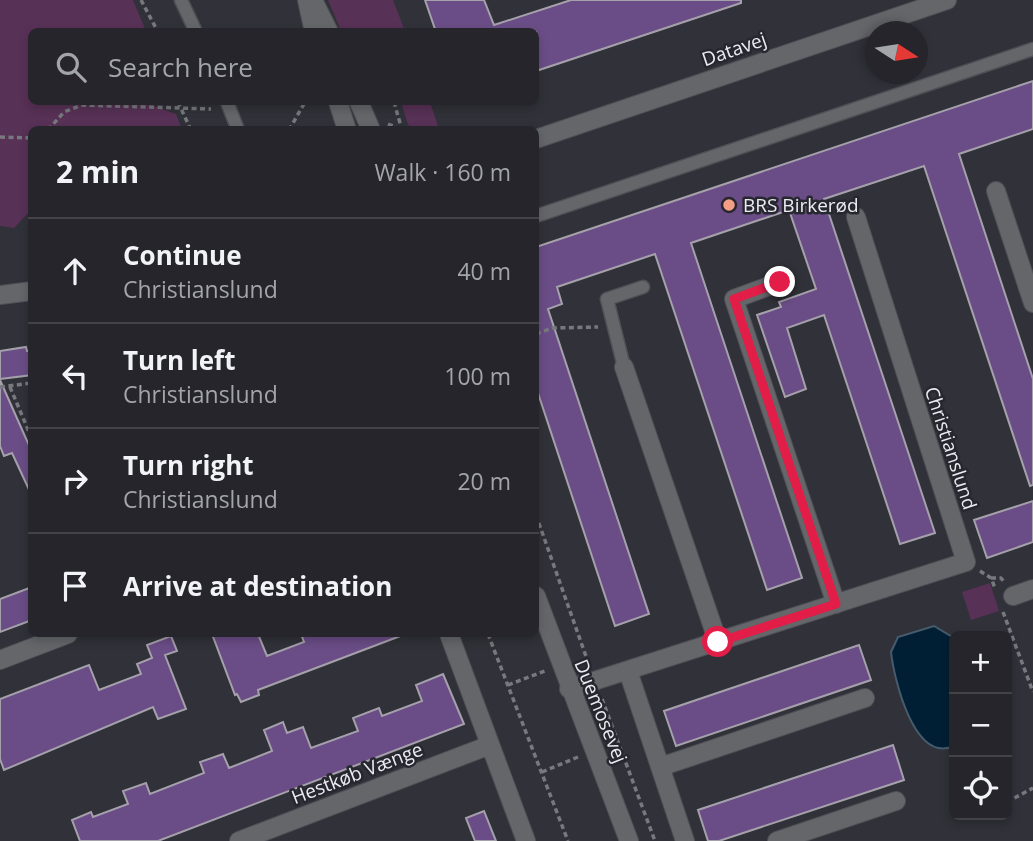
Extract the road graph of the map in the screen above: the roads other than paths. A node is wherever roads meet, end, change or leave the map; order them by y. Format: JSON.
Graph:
{"nodes":[{"id":1,"x":181,"y":0,"type":"edge"},
{"id":2,"x":307,"y":0,"type":"edge"},
{"id":3,"x":313,"y":0,"type":"edge"},
{"id":4,"x":947,"y":0,"type":"edge"},
{"id":5,"x":194,"y":28,"type":"edge"},
{"id":6,"x":313,"y":28,"type":"edge"},
{"id":7,"x":326,"y":28,"type":"edge"},
{"id":8,"x":1033,"y":49,"type":"edge"},
{"id":9,"x":229,"y":105,"type":"edge"},
{"id":10,"x":339,"y":105,"type":"edge"},
{"id":11,"x":360,"y":105,"type":"edge"},
{"id":12,"x":237,"y":126,"type":"edge"},
{"id":13,"x":346,"y":126,"type":"edge"},
{"id":14,"x":369,"y":126,"type":"edge"},
{"id":15,"x":539,"y":138,"type":"edge"},
{"id":16,"x":996,"y":191,"type":"dead end"},
{"id":17,"x":539,"y":215,"type":"edge"},
{"id":18,"x":856,"y":217,"type":"dead end"},
{"id":19,"x":780,"y":282,"type":"dead end"},
{"id":20,"x":643,"y":287,"type":"dead end"},
{"id":21,"x":28,"y":292,"type":"edge"},
{"id":22,"x":0,"y":295,"type":"edge"},
{"id":23,"x":1033,"y":303,"type":"edge"},
{"id":24,"x":624,"y":367,"type":"joint"},
{"id":25,"x":1033,"y":589,"type":"edge"},
{"id":26,"x":1007,"y":599,"type":"road end"},
{"id":27,"x":836,"y":604,"type":"junction"},
{"id":28,"x":539,"y":605,"type":"edge"},
{"id":29,"x":60,"y":637,"type":"edge"},
{"id":30,"x":450,"y":637,"type":"edge"},
{"id":31,"x":718,"y":642,"type":"junction"},
{"id":32,"x":0,"y":660,"type":"edge"},
{"id":33,"x":628,"y":671,"type":"junction"},
{"id":34,"x":569,"y":689,"type":"junction"},
{"id":35,"x":865,"y":698,"type":"dead end"},
{"id":36,"x":490,"y":745,"type":"junction"},
{"id":37,"x":660,"y":767,"type":"junction"},
{"id":38,"x":896,"y":801,"type":"dead end"},
{"id":39,"x":239,"y":841,"type":"edge"},
{"id":40,"x":526,"y":841,"type":"edge"},
{"id":41,"x":629,"y":841,"type":"edge"},
{"id":42,"x":685,"y":841,"type":"edge"},
{"id":43,"x":777,"y":841,"type":"edge"}],
"edges":[{"from":1,"to":5,"type":"lane"},
{"from":2,"to":6,"type":"street"},
{"from":3,"to":7,"type":"street"},
{"from":4,"to":15,"type":"street","name":"Datavej"},
{"from":8,"to":17,"type":"lane"},
{"from":9,"to":12,"type":"lane"},
{"from":10,"to":13,"type":"street"},
{"from":11,"to":14,"type":"street"},
{"from":16,"to":23,"type":"street"},
{"from":18,"to":27,"type":"street","name":"Christianslund"},
{"from":19,"to":27,"type":"street"},
{"from":20,"to":24,"type":"lane"},
{"from":21,"to":22,"type":"street"},
{"from":24,"to":31,"type":"street"},
{"from":25,"to":26,"type":"street"},
{"from":27,"to":31,"type":"street"},
{"from":28,"to":34,"type":"street","name":"Duemosevej"},
{"from":29,"to":32,"type":"street"},
{"from":30,"to":36,"type":"street"},
{"from":31,"to":33,"type":"street"},
{"from":33,"to":34,"type":"street"},
{"from":33,"to":37,"type":"street"},
{"from":34,"to":41,"type":"street","name":"Duemosevej"},
{"from":35,"to":37,"type":"street"},
{"from":36,"to":39,"type":"street","name":"Hestkøb Vænge"},
{"from":36,"to":40,"type":"street"},
{"from":37,"to":42,"type":"street"},
{"from":38,"to":43,"type":"street"}]}
